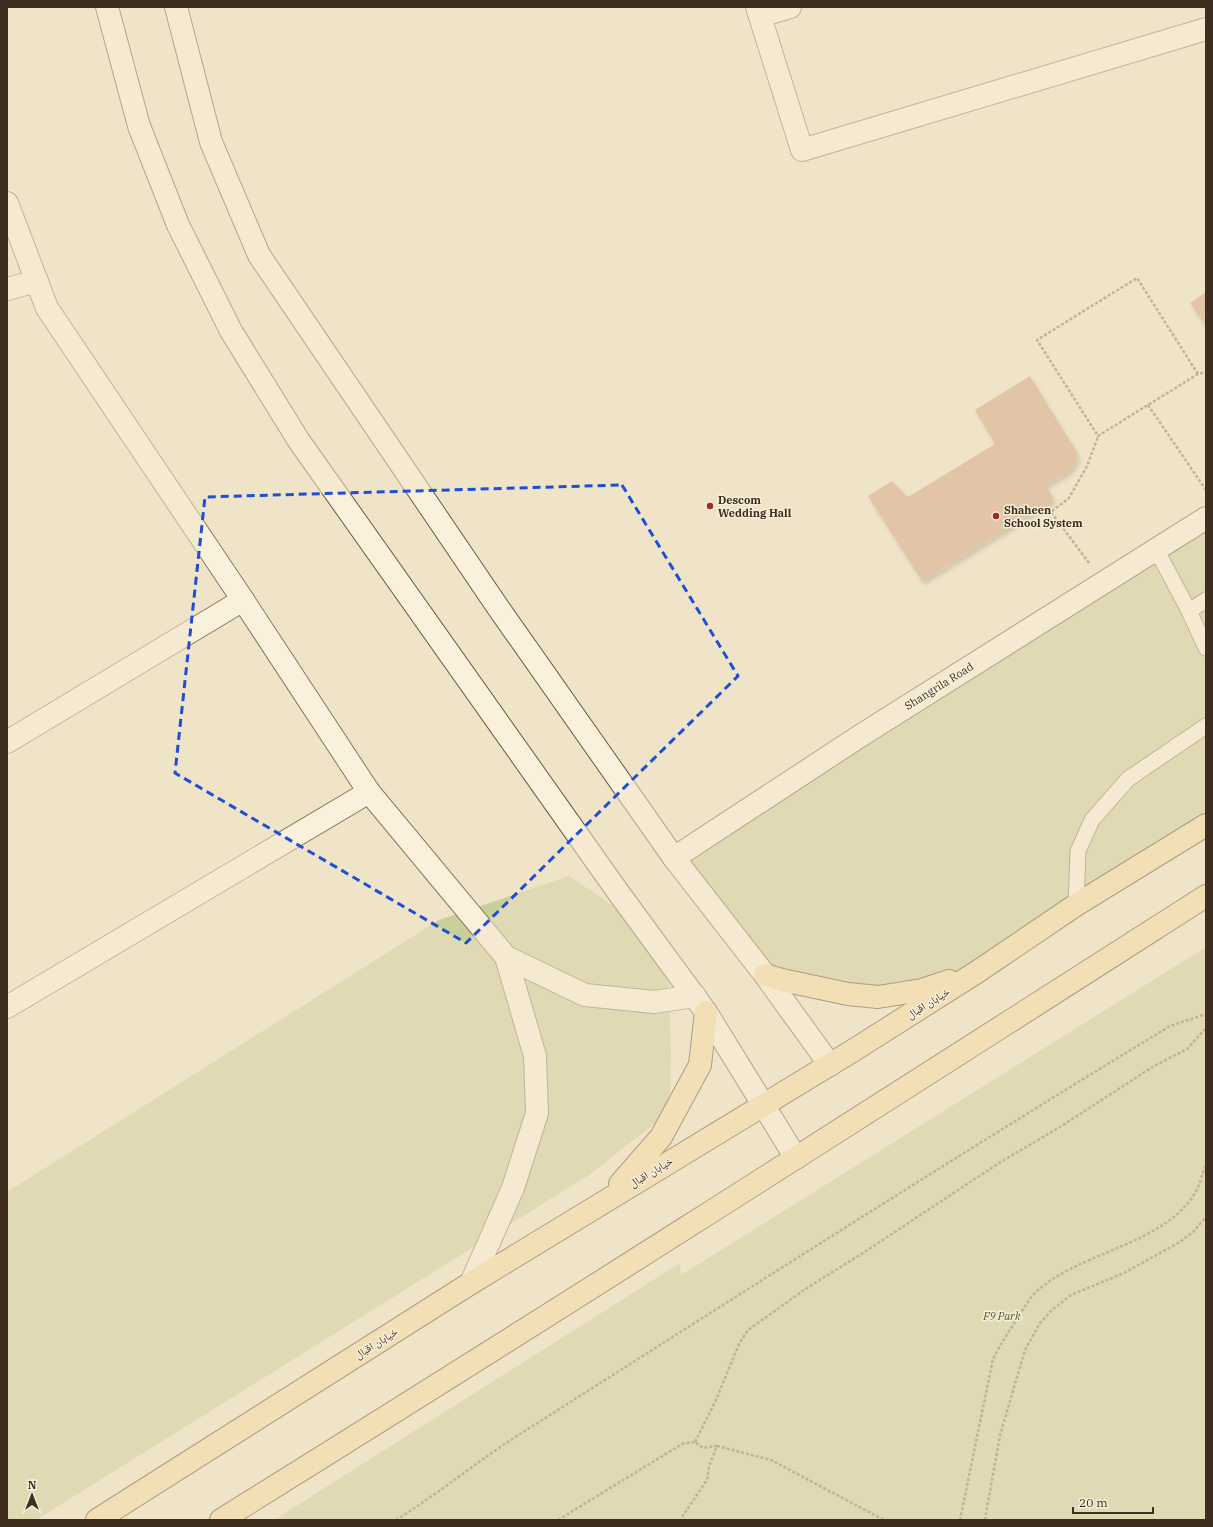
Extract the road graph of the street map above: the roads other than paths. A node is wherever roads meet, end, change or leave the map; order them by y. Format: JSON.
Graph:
{"nodes":[{"id":1,"x":107,"y":7,"type":"edge"},
{"id":2,"x":176,"y":7,"type":"edge"},
{"id":3,"x":790,"y":7,"type":"edge"},
{"id":4,"x":758,"y":12,"type":"edge"},
{"id":5,"x":1206,"y":29,"type":"edge"},
{"id":6,"x":7,"y":203,"type":"edge"},
{"id":7,"x":37,"y":281,"type":"junction"},
{"id":8,"x":7,"y":289,"type":"edge"},
{"id":9,"x":1206,"y":518,"type":"edge"},
{"id":10,"x":1156,"y":549,"type":"junction"},
{"id":11,"x":243,"y":600,"type":"junction"},
{"id":12,"x":1206,"y":600,"type":"edge"},
{"id":13,"x":1189,"y":611,"type":"junction"},
{"id":14,"x":1206,"y":648,"type":"edge"},
{"id":15,"x":1206,"y":726,"type":"edge"},
{"id":16,"x":7,"y":742,"type":"edge"},
{"id":17,"x":369,"y":792,"type":"junction"},
{"id":18,"x":1206,"y":825,"type":"edge"},
{"id":19,"x":674,"y":858,"type":"junction"},
{"id":20,"x":1206,"y":896,"type":"edge"},
{"id":21,"x":1076,"y":905,"type":"junction"},
{"id":22,"x":506,"y":957,"type":"junction"},
{"id":23,"x":976,"y":972,"type":"junction"},
{"id":24,"x":765,"y":974,"type":"junction"},
{"id":25,"x":700,"y":1004,"type":"junction"},
{"id":26,"x":7,"y":1007,"type":"edge"},
{"id":27,"x":830,"y":1066,"type":"junction"},
{"id":28,"x":764,"y":1104,"type":"junction"},
{"id":29,"x":796,"y":1158,"type":"junction"},
{"id":30,"x":607,"y":1199,"type":"junction"},
{"id":31,"x":471,"y":1283,"type":"junction"},
{"id":32,"x":97,"y":1520,"type":"edge"},
{"id":33,"x":221,"y":1520,"type":"edge"}],
"edges":[{"from":1,"to":25,"type":"street"},
{"from":2,"to":19,"type":"street"},
{"from":3,"to":4,"type":"street"},
{"from":4,"to":5,"type":"street"},
{"from":6,"to":7,"type":"street"},
{"from":7,"to":8,"type":"street"},
{"from":7,"to":11,"type":"street"},
{"from":9,"to":10,"type":"street","name":"Shangrila Road"},
{"from":10,"to":13,"type":"lane"},
{"from":10,"to":19,"type":"street","name":"Shangrila Road"},
{"from":11,"to":16,"type":"street"},
{"from":11,"to":17,"type":"street"},
{"from":12,"to":13,"type":"lane"},
{"from":13,"to":14,"type":"lane"},
{"from":15,"to":21,"type":"lane"},
{"from":17,"to":22,"type":"street"},
{"from":17,"to":26,"type":"street"},
{"from":18,"to":21,"type":"main road","name":"خیابان اقبال"},
{"from":19,"to":24,"type":"street"},
{"from":20,"to":29,"type":"main road"},
{"from":21,"to":23,"type":"main road","name":"خیابان اقبال"},
{"from":22,"to":25,"type":"street"},
{"from":22,"to":31,"type":"street"},
{"from":23,"to":24,"type":"main road"},
{"from":23,"to":27,"type":"main road","name":"خیابان اقبال"},
{"from":24,"to":27,"type":"street"},
{"from":25,"to":28,"type":"street"},
{"from":25,"to":30,"type":"main road"},
{"from":27,"to":28,"type":"main road","name":"خیابان اقبال"},
{"from":28,"to":29,"type":"street"},
{"from":28,"to":30,"type":"main road","name":"خیابان اقبال"},
{"from":29,"to":33,"type":"main road"},
{"from":30,"to":31,"type":"main road","name":"خیابان اقبال"},
{"from":31,"to":32,"type":"main road","name":"خیابان اقبال"}]}
